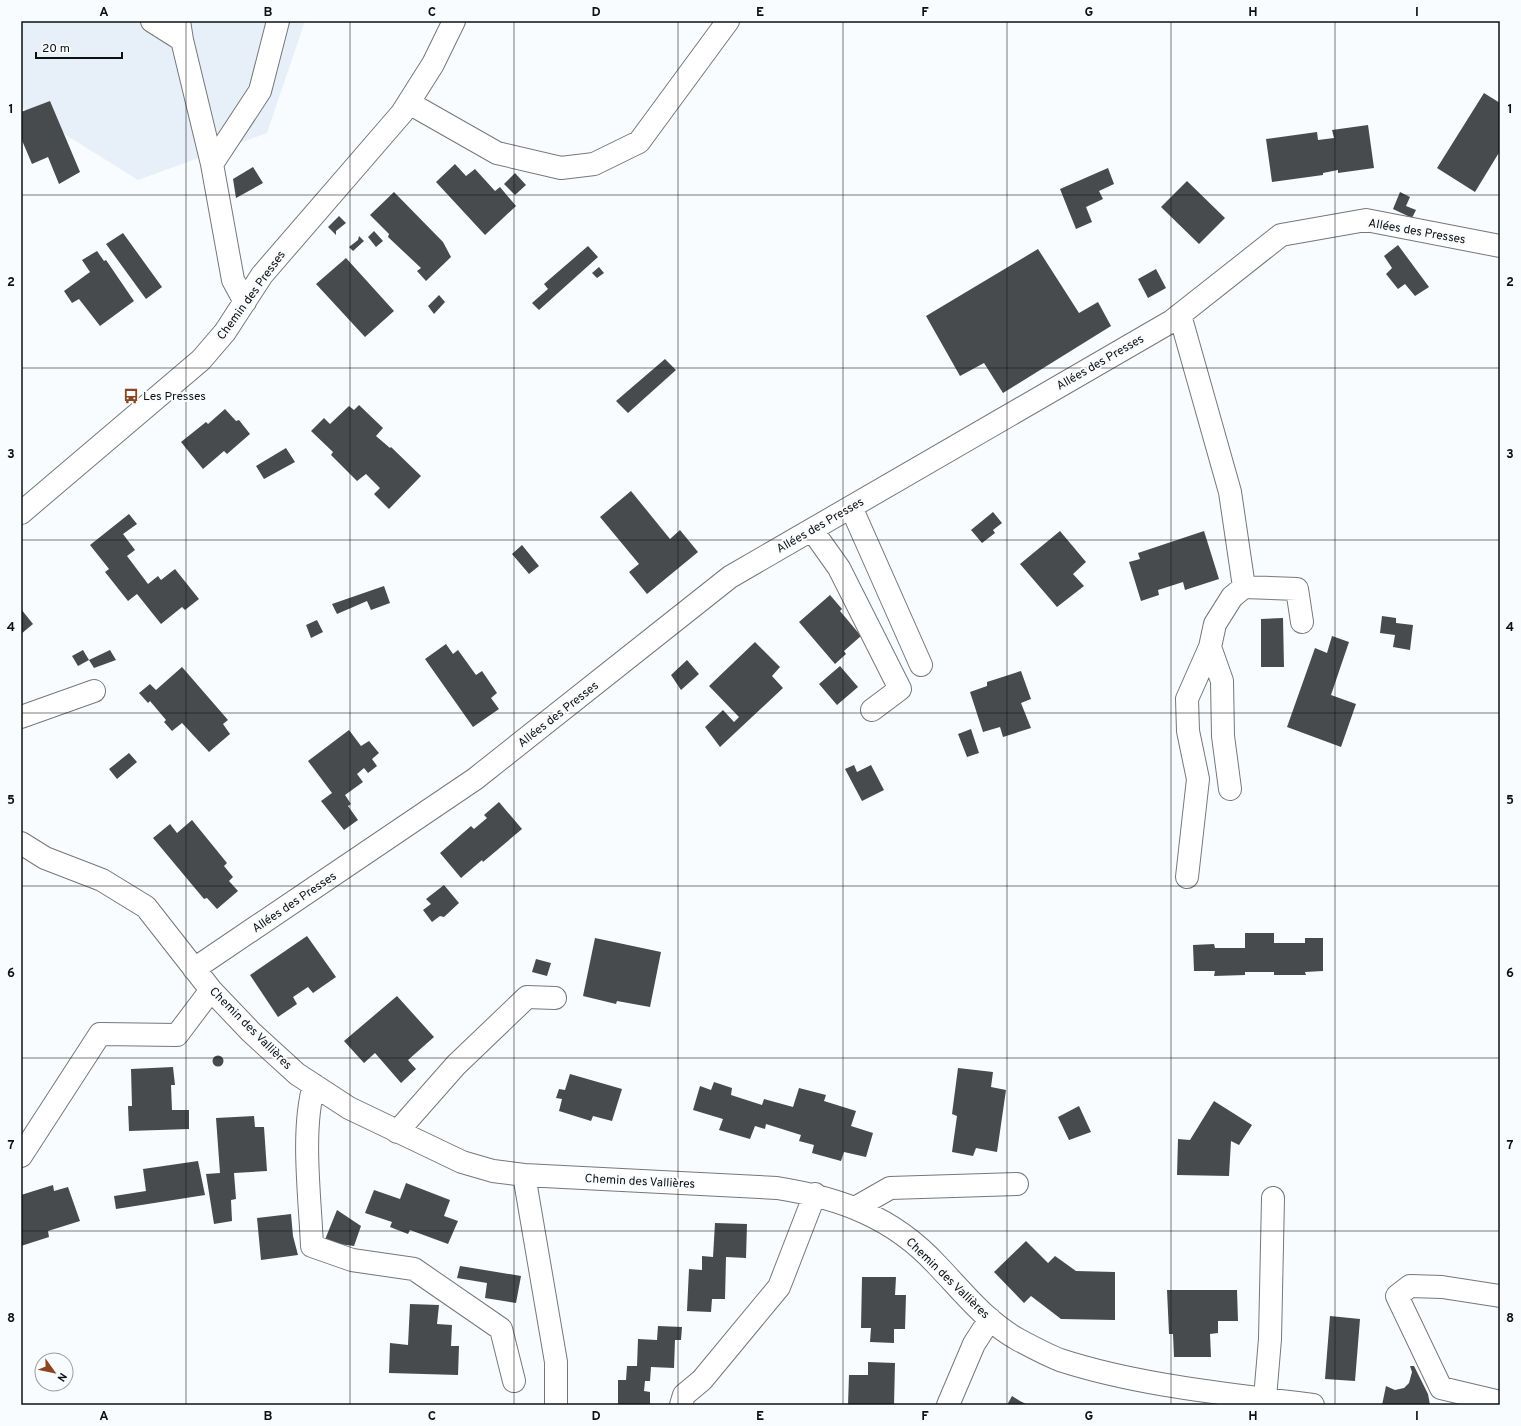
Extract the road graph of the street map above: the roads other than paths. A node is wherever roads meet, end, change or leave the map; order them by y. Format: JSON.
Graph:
{"nodes":[{"id":1,"x":152,"y":21,"type":"edge"},
{"id":2,"x":278,"y":21,"type":"edge"},
{"id":3,"x":454,"y":21,"type":"edge"},
{"id":4,"x":728,"y":21,"type":"edge"},
{"id":5,"x":180,"y":30,"type":"edge"},
{"id":6,"x":409,"y":103,"type":"junction"},
{"id":7,"x":212,"y":164,"type":"junction"},
{"id":8,"x":1500,"y":246,"type":"edge"},
{"id":9,"x":245,"y":302,"type":"junction"},
{"id":10,"x":1180,"y":315,"type":"junction"},
{"id":11,"x":851,"y":507,"type":"junction"},
{"id":12,"x":21,"y":513,"type":"edge"},
{"id":13,"x":812,"y":530,"type":"junction"},
{"id":14,"x":1244,"y":587,"type":"junction"},
{"id":15,"x":1302,"y":622,"type":"dead end"},
{"id":16,"x":1210,"y":646,"type":"junction"},
{"id":17,"x":921,"y":665,"type":"dead end"},
{"id":18,"x":94,"y":691,"type":"dead end"},
{"id":19,"x":872,"y":710,"type":"dead end"},
{"id":20,"x":21,"y":717,"type":"edge"},
{"id":21,"x":1230,"y":789,"type":"dead end"},
{"id":22,"x":21,"y":843,"type":"edge"},
{"id":23,"x":1187,"y":877,"type":"dead end"},
{"id":24,"x":194,"y":969,"type":"junction"},
{"id":25,"x":211,"y":990,"type":"junction"},
{"id":26,"x":555,"y":998,"type":"dead end"},
{"id":27,"x":314,"y":1085,"type":"junction"},
{"id":28,"x":397,"y":1132,"type":"junction"},
{"id":29,"x":21,"y":1156,"type":"edge"},
{"id":30,"x":524,"y":1175,"type":"junction"},
{"id":31,"x":1016,"y":1184,"type":"dead end"},
{"id":32,"x":815,"y":1194,"type":"junction"},
{"id":33,"x":1274,"y":1198,"type":"dead end"},
{"id":34,"x":855,"y":1208,"type":"junction"},
{"id":35,"x":1500,"y":1296,"type":"edge"},
{"id":36,"x":990,"y":1319,"type":"junction"},
{"id":37,"x":514,"y":1381,"type":"dead end"},
{"id":38,"x":1265,"y":1398,"type":"junction"},
{"id":39,"x":1500,"y":1402,"type":"edge"},
{"id":40,"x":556,"y":1405,"type":"edge"},
{"id":41,"x":681,"y":1405,"type":"edge"},
{"id":42,"x":948,"y":1405,"type":"edge"},
{"id":43,"x":1314,"y":1405,"type":"edge"}],
"edges":[{"from":1,"to":5,"type":"street"},
{"from":2,"to":7,"type":"street"},
{"from":3,"to":6,"type":"street","name":"Chemin des Presses"},
{"from":4,"to":6,"type":"street"},
{"from":5,"to":7,"type":"street"},
{"from":6,"to":9,"type":"street","name":"Chemin des Presses"},
{"from":7,"to":9,"type":"street"},
{"from":8,"to":10,"type":"street","name":"Allées des Presses"},
{"from":9,"to":12,"type":"street","name":"Chemin des Presses"},
{"from":10,"to":11,"type":"street","name":"Allées des Presses"},
{"from":10,"to":14,"type":"street"},
{"from":11,"to":13,"type":"street","name":"Allées des Presses"},
{"from":11,"to":17,"type":"street"},
{"from":13,"to":19,"type":"street"},
{"from":13,"to":24,"type":"street","name":"Allées des Presses"},
{"from":14,"to":15,"type":"street"},
{"from":14,"to":16,"type":"street"},
{"from":16,"to":21,"type":"street"},
{"from":16,"to":23,"type":"street"},
{"from":18,"to":20,"type":"street"},
{"from":22,"to":24,"type":"street","name":"Chemin des Vallières"},
{"from":24,"to":25,"type":"street","name":"Chemin des Vallières"},
{"from":25,"to":27,"type":"street","name":"Chemin des Vallières"},
{"from":25,"to":29,"type":"street"},
{"from":26,"to":28,"type":"street"},
{"from":27,"to":28,"type":"street","name":"Chemin des Vallières"},
{"from":27,"to":37,"type":"street"},
{"from":28,"to":30,"type":"street","name":"Chemin des Vallières"},
{"from":30,"to":32,"type":"street","name":"Chemin des Vallières"},
{"from":30,"to":40,"type":"street"},
{"from":31,"to":34,"type":"street"},
{"from":32,"to":34,"type":"street","name":"Chemin des Vallières"},
{"from":32,"to":41,"type":"street"},
{"from":33,"to":38,"type":"street"},
{"from":34,"to":36,"type":"street","name":"Chemin des Vallières"},
{"from":35,"to":39,"type":"street"},
{"from":36,"to":38,"type":"street","name":"Chemin des Vallières"},
{"from":36,"to":42,"type":"street"},
{"from":38,"to":43,"type":"street","name":"Chemin des Vallières"}]}
